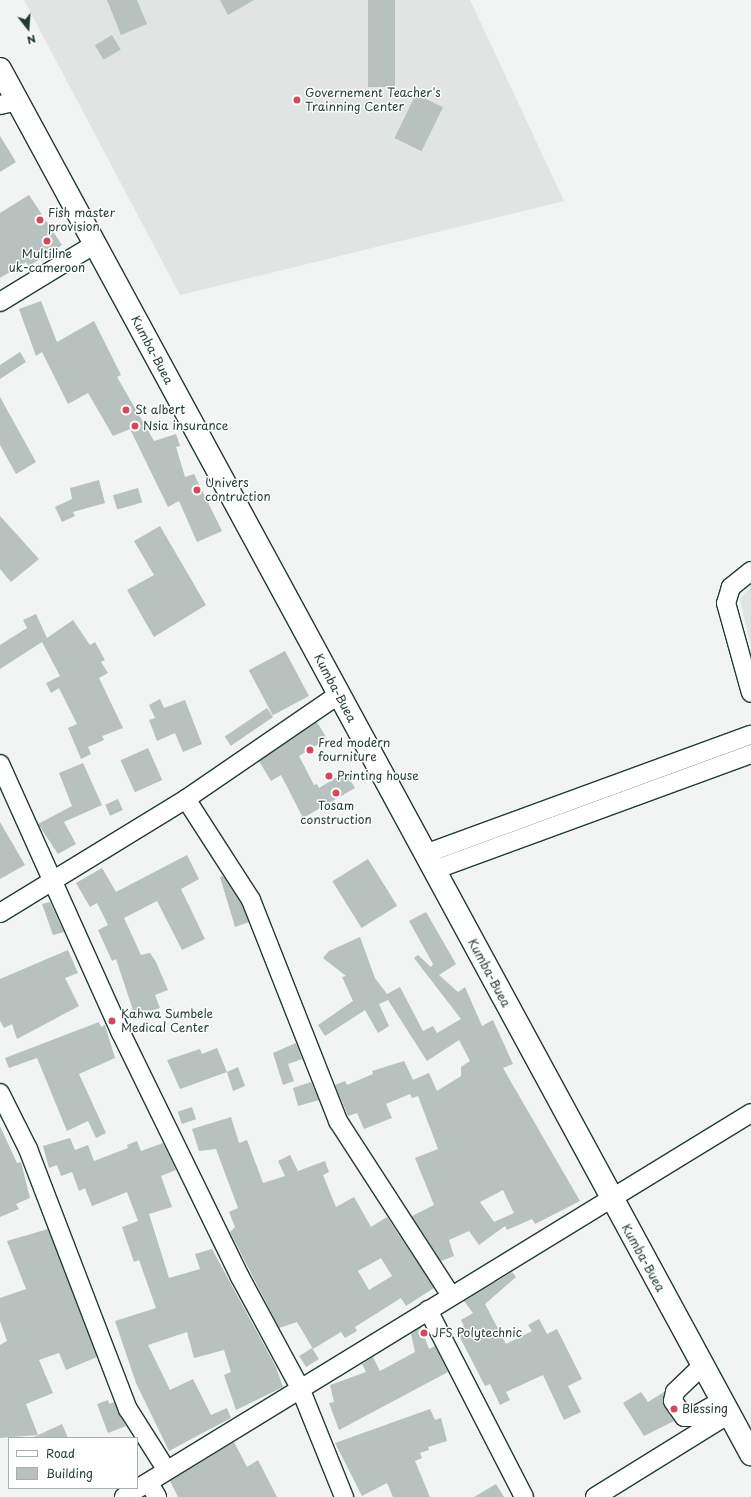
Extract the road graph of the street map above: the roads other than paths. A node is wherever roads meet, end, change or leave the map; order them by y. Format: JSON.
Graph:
{"nodes":[{"id":1,"x":0,"y":69,"type":"edge"},
{"id":2,"x":9,"y":103,"type":"edge"},
{"id":3,"x":95,"y":244,"type":"junction"},
{"id":4,"x":0,"y":302,"type":"edge"},
{"id":5,"x":751,"y":571,"type":"edge"},
{"id":6,"x":751,"y":693,"type":"edge"},
{"id":7,"x":338,"y":695,"type":"junction"},
{"id":8,"x":751,"y":735,"type":"edge"},
{"id":9,"x":751,"y":754,"type":"edge"},
{"id":10,"x":0,"y":764,"type":"edge"},
{"id":11,"x":186,"y":799,"type":"junction"},
{"id":12,"x":430,"y":862,"type":"junction"},
{"id":13,"x":54,"y":880,"type":"junction"},
{"id":14,"x":0,"y":913,"type":"edge"},
{"id":15,"x":0,"y":1093,"type":"edge"},
{"id":16,"x":751,"y":1113,"type":"edge"},
{"id":17,"x":610,"y":1199,"type":"junction"},
{"id":18,"x":451,"y":1296,"type":"junction"},
{"id":19,"x":428,"y":1310,"type":"junction"},
{"id":20,"x":703,"y":1365,"type":"junction"},
{"id":21,"x":300,"y":1388,"type":"junction"},
{"id":22,"x":726,"y":1407,"type":"junction"},
{"id":23,"x":751,"y":1454,"type":"edge"},
{"id":24,"x":166,"y":1469,"type":"junction"},
{"id":25,"x":153,"y":1490,"type":"edge"},
{"id":26,"x":124,"y":1497,"type":"edge"},
{"id":27,"x":344,"y":1497,"type":"edge"},
{"id":28,"x":524,"y":1497,"type":"edge"},
{"id":29,"x":595,"y":1497,"type":"edge"}],
"edges":[{"from":1,"to":2,"type":"highway","name":"Kumba-Buea"},
{"from":2,"to":3,"type":"highway","name":"Kumba-Buea"},
{"from":3,"to":4,"type":"street"},
{"from":3,"to":7,"type":"highway","name":"Kumba-Buea"},
{"from":5,"to":6,"type":"street"},
{"from":7,"to":11,"type":"street"},
{"from":7,"to":12,"type":"highway","name":"Kumba-Buea"},
{"from":8,"to":12,"type":"street"},
{"from":9,"to":12,"type":"street"},
{"from":10,"to":13,"type":"street"},
{"from":11,"to":13,"type":"street"},
{"from":11,"to":18,"type":"street"},
{"from":12,"to":17,"type":"highway","name":"Kumba-Buea"},
{"from":13,"to":14,"type":"street"},
{"from":13,"to":21,"type":"street"},
{"from":15,"to":24,"type":"street"},
{"from":16,"to":17,"type":"street"},
{"from":17,"to":18,"type":"street"},
{"from":17,"to":20,"type":"highway","name":"Kumba-Buea"},
{"from":18,"to":19,"type":"street"},
{"from":19,"to":21,"type":"street"},
{"from":19,"to":28,"type":"street"},
{"from":20,"to":22,"type":"highway","name":"Kumba-Buea"},
{"from":20,"to":22,"type":"street"},
{"from":21,"to":24,"type":"street"},
{"from":21,"to":27,"type":"street"},
{"from":22,"to":23,"type":"highway","name":"Kumba-Buea"},
{"from":22,"to":29,"type":"street"},
{"from":24,"to":25,"type":"street"},
{"from":25,"to":26,"type":"street"}]}
